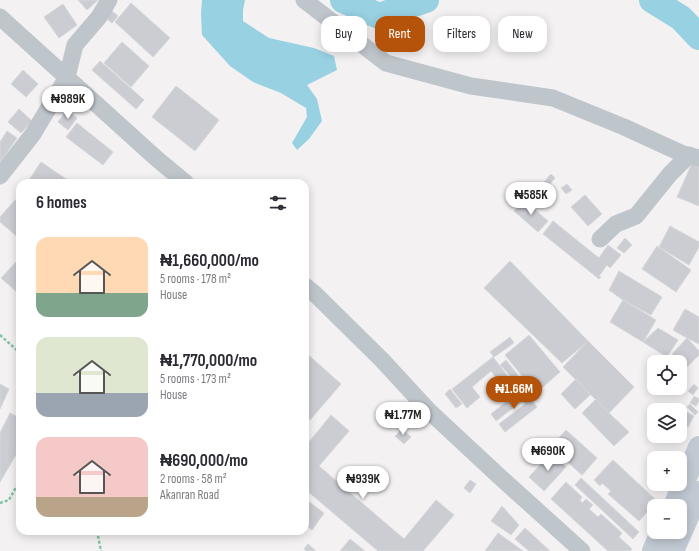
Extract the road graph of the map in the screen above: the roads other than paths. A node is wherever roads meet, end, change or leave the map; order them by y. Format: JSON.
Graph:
{"nodes":[{"id":1,"x":110,"y":0,"type":"edge"},
{"id":2,"x":304,"y":0,"type":"edge"},
{"id":3,"x":0,"y":17,"type":"edge"},
{"id":4,"x":67,"y":77,"type":"junction"},
{"id":5,"x":694,"y":156,"type":"edge"},
{"id":6,"x":0,"y":176,"type":"edge"},
{"id":7,"x":181,"y":179,"type":"edge"},
{"id":8,"x":600,"y":238,"type":"dead end"},
{"id":9,"x":309,"y":289,"type":"edge"},
{"id":10,"x":699,"y":448,"type":"edge"},
{"id":11,"x":691,"y":502,"type":"edge"},
{"id":12,"x":659,"y":539,"type":"edge"},
{"id":13,"x":582,"y":551,"type":"edge"},
{"id":14,"x":653,"y":551,"type":"edge"},
{"id":15,"x":673,"y":551,"type":"edge"}],
"edges":[{"from":1,"to":4,"type":"street"},
{"from":2,"to":5,"type":"street"},
{"from":3,"to":4,"type":"street"},
{"from":4,"to":6,"type":"street"},
{"from":4,"to":7,"type":"street"},
{"from":5,"to":8,"type":"street"},
{"from":9,"to":13,"type":"street"},
{"from":10,"to":11,"type":"main road"},
{"from":11,"to":15,"type":"main road"},
{"from":12,"to":14,"type":"main road"}]}
